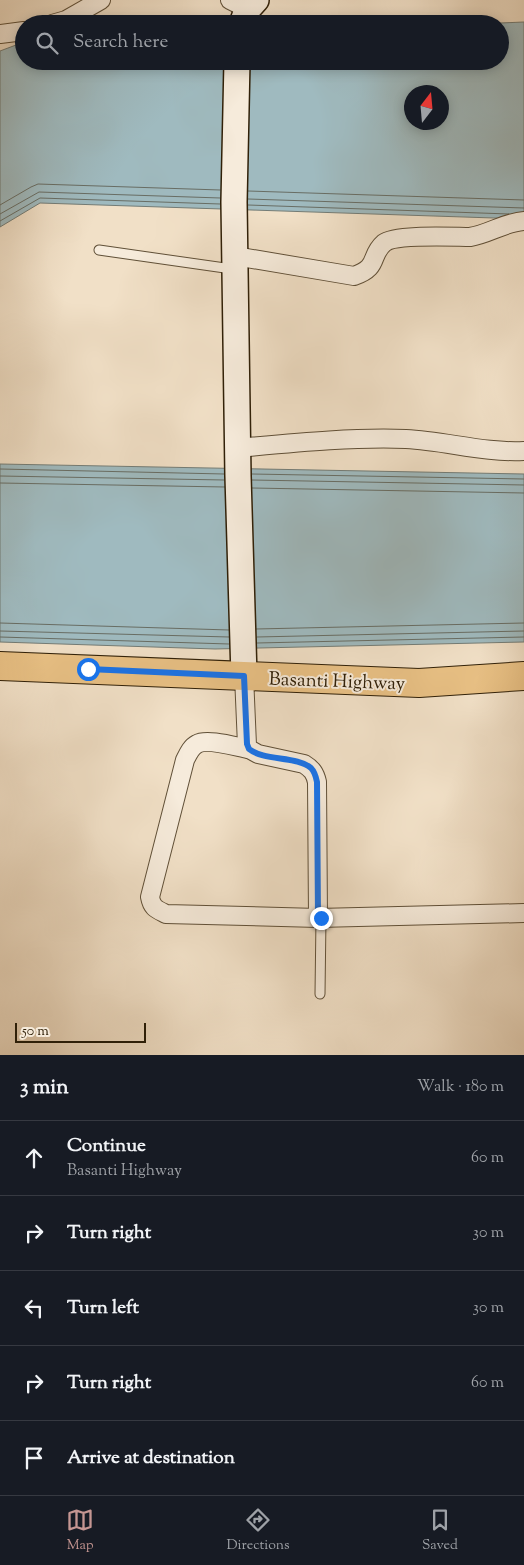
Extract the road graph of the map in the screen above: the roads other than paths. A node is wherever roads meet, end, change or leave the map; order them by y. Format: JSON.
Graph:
{"nodes":[{"id":1,"x":101,"y":0,"type":"edge"},
{"id":2,"x":75,"y":15,"type":"edge"},
{"id":3,"x":15,"y":32,"type":"edge"},
{"id":4,"x":0,"y":34,"type":"edge"},
{"id":5,"x":237,"y":70,"type":"edge"},
{"id":6,"x":524,"y":221,"type":"edge"},
{"id":7,"x":99,"y":250,"type":"dead end"},
{"id":8,"x":235,"y":262,"type":"junction"},
{"id":9,"x":238,"y":448,"type":"junction"},
{"id":10,"x":524,"y":451,"type":"edge"},
{"id":11,"x":244,"y":665,"type":"junction"},
{"id":12,"x":0,"y":666,"type":"edge"},
{"id":13,"x":524,"y":676,"type":"edge"},
{"id":14,"x":249,"y":749,"type":"junction"},
{"id":15,"x":524,"y":913,"type":"edge"},
{"id":16,"x":320,"y":918,"type":"junction"},
{"id":17,"x":320,"y":994,"type":"dead end"}],
"edges":[{"from":1,"to":2,"type":"street"},
{"from":3,"to":4,"type":"street"},
{"from":5,"to":8,"type":"street"},
{"from":6,"to":8,"type":"street"},
{"from":7,"to":8,"type":"lane"},
{"from":8,"to":9,"type":"street"},
{"from":9,"to":10,"type":"street"},
{"from":9,"to":11,"type":"street"},
{"from":11,"to":12,"type":"main road","name":"Basanti Highway"},
{"from":11,"to":13,"type":"main road","name":"Basanti Highway"},
{"from":11,"to":14,"type":"street"},
{"from":14,"to":16,"type":"street"},
{"from":14,"to":16,"type":"street"},
{"from":15,"to":16,"type":"street"},
{"from":16,"to":17,"type":"lane"}]}
